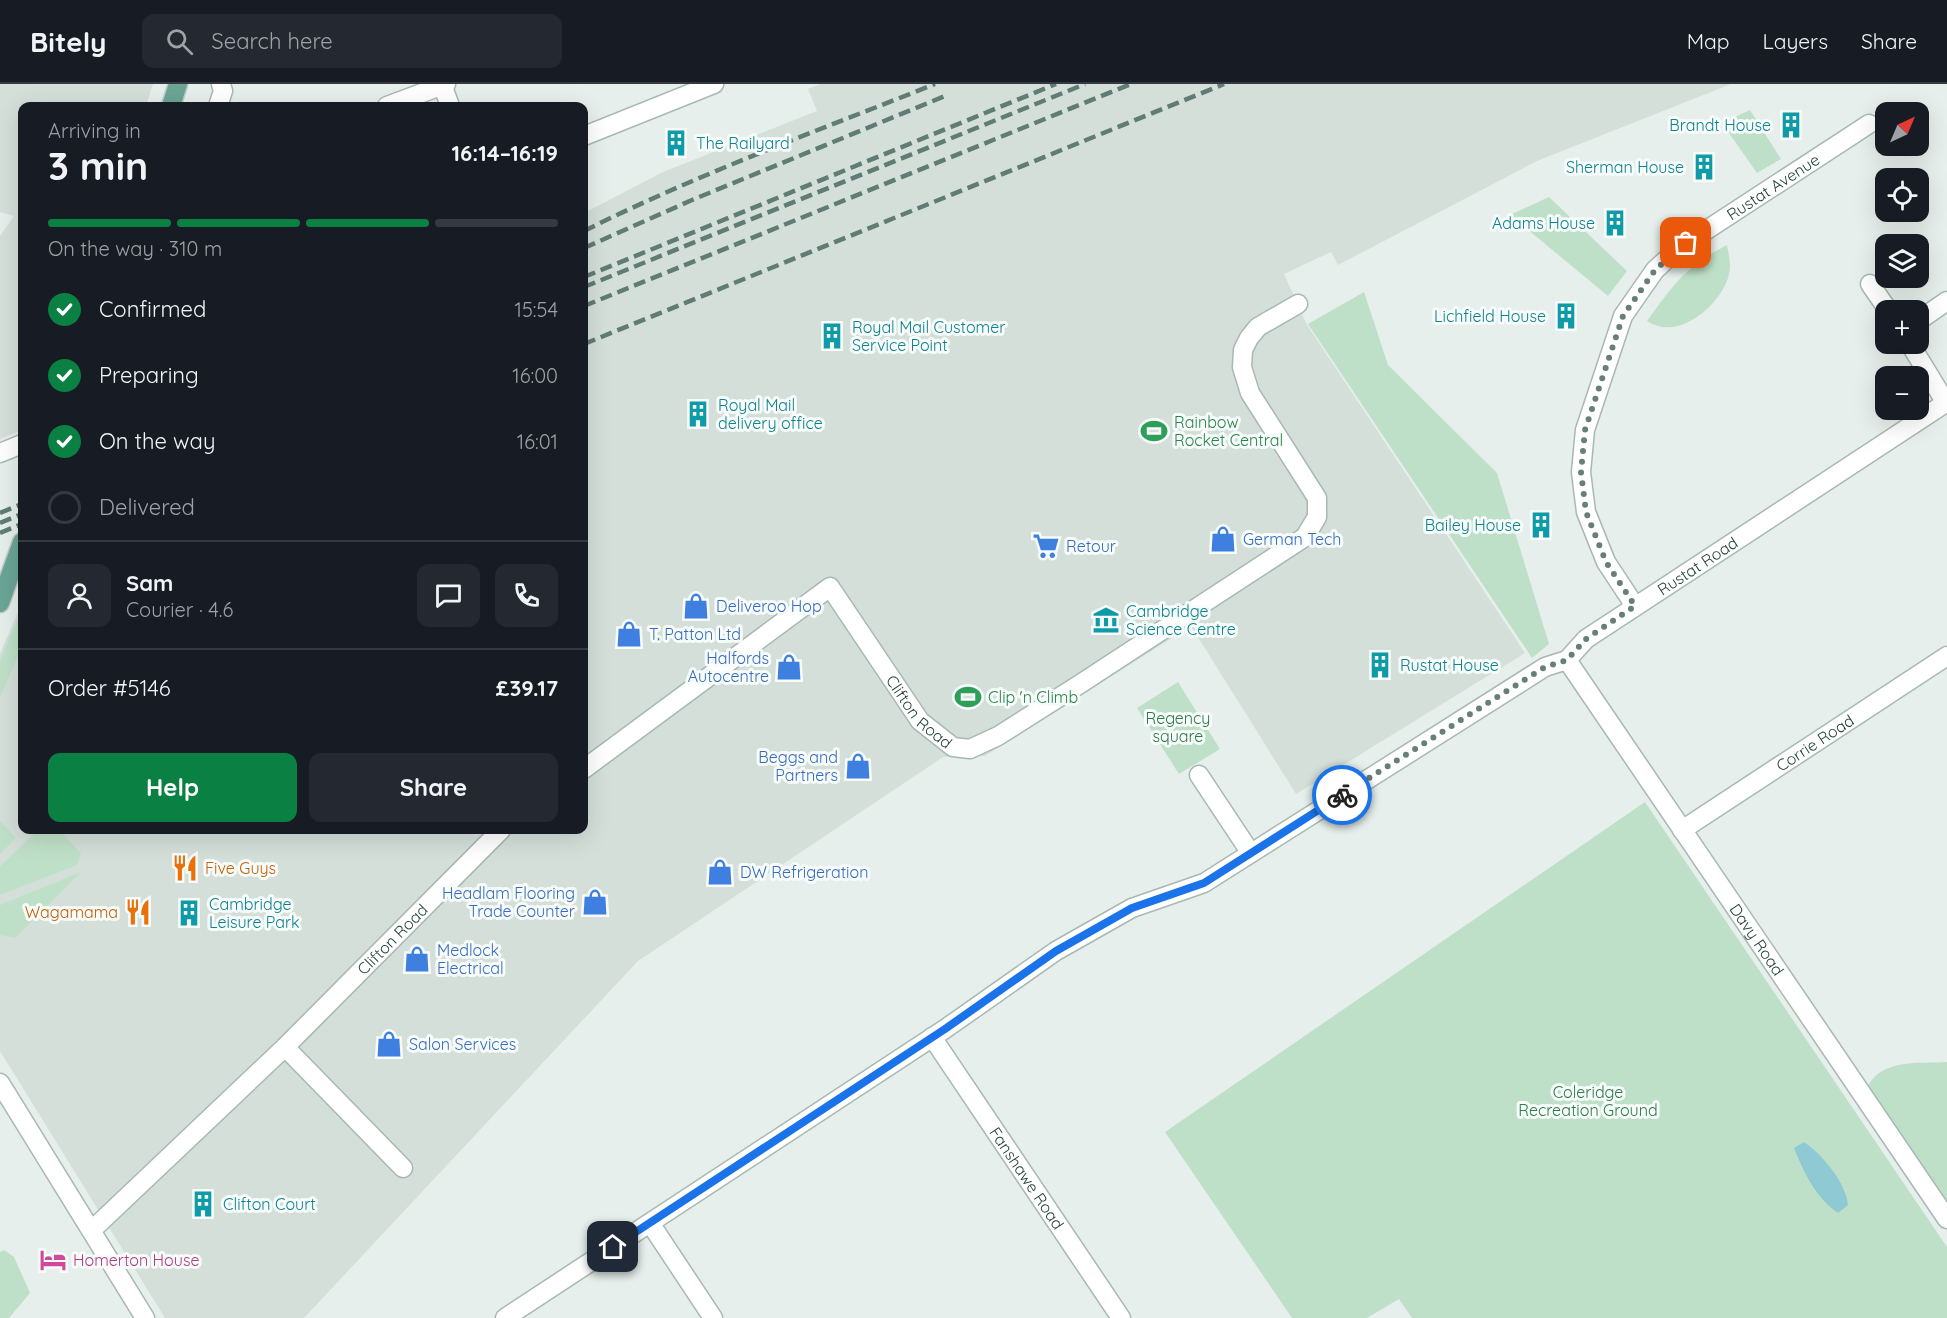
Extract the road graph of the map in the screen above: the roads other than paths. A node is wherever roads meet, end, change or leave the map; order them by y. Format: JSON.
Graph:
{"nodes":[{"id":1,"x":178,"y":84,"type":"edge"},
{"id":2,"x":221,"y":84,"type":"edge"},
{"id":3,"x":444,"y":84,"type":"edge"},
{"id":4,"x":714,"y":84,"type":"edge"},
{"id":5,"x":172,"y":102,"type":"edge"},
{"id":6,"x":219,"y":102,"type":"edge"},
{"id":7,"x":397,"y":102,"type":"edge"},
{"id":8,"x":449,"y":102,"type":"edge"},
{"id":9,"x":1869,"y":124,"type":"dead end"},
{"id":10,"x":588,"y":134,"type":"edge"},
{"id":11,"x":1870,"y":284,"type":"dead end"},
{"id":12,"x":1881,"y":300,"type":"edge"},
{"id":13,"x":1947,"y":301,"type":"edge"},
{"id":14,"x":1298,"y":304,"type":"dead end"},
{"id":15,"x":1929,"y":313,"type":"edge"},
{"id":16,"x":1916,"y":354,"type":"edge"},
{"id":17,"x":1947,"y":402,"type":"edge"},
{"id":18,"x":18,"y":446,"type":"edge"},
{"id":19,"x":0,"y":453,"type":"edge"},
{"id":20,"x":18,"y":553,"type":"edge"},
{"id":21,"x":0,"y":603,"type":"edge"},
{"id":22,"x":1635,"y":606,"type":"junction"},
{"id":23,"x":1947,"y":656,"type":"edge"},
{"id":24,"x":1567,"y":660,"type":"junction"},
{"id":25,"x":588,"y":766,"type":"edge"},
{"id":26,"x":1199,"y":775,"type":"dead end"},
{"id":27,"x":1682,"y":830,"type":"junction"},
{"id":28,"x":497,"y":834,"type":"edge"},
{"id":29,"x":1251,"y":852,"type":"junction"},
{"id":30,"x":932,"y":1037,"type":"junction"},
{"id":31,"x":285,"y":1047,"type":"junction"},
{"id":32,"x":0,"y":1083,"type":"edge"},
{"id":33,"x":403,"y":1168,"type":"dead end"},
{"id":34,"x":1947,"y":1219,"type":"edge"},
{"id":35,"x":650,"y":1223,"type":"junction"},
{"id":36,"x":92,"y":1230,"type":"junction"},
{"id":37,"x":146,"y":1318,"type":"edge"},
{"id":38,"x":505,"y":1318,"type":"edge"},
{"id":39,"x":713,"y":1318,"type":"edge"},
{"id":40,"x":1121,"y":1318,"type":"edge"}],
"edges":[{"from":1,"to":5,"type":"main road"},
{"from":2,"to":6,"type":"street"},
{"from":3,"to":7,"type":"street"},
{"from":3,"to":8,"type":"street"},
{"from":4,"to":10,"type":"street"},
{"from":9,"to":22,"type":"street","name":"Rustat Avenue"},
{"from":11,"to":12,"type":"street"},
{"from":13,"to":15,"type":"street"},
{"from":14,"to":25,"type":"street","name":"Clifton Road"},
{"from":16,"to":17,"type":"street"},
{"from":17,"to":22,"type":"street","name":"Rustat Road"},
{"from":18,"to":19,"type":"street"},
{"from":20,"to":21,"type":"main road"},
{"from":22,"to":24,"type":"street","name":"Rustat Road"},
{"from":23,"to":27,"type":"street","name":"Corrie Road"},
{"from":24,"to":27,"type":"street","name":"Davy Road"},
{"from":24,"to":29,"type":"street","name":"Rustat Road"},
{"from":26,"to":29,"type":"street"},
{"from":27,"to":34,"type":"street","name":"Davy Road"},
{"from":28,"to":31,"type":"street","name":"Clifton Road"},
{"from":29,"to":30,"type":"street","name":"Rustat Road"},
{"from":30,"to":35,"type":"street","name":"Rustat Road"},
{"from":30,"to":40,"type":"street","name":"Fanshawe Road"},
{"from":31,"to":33,"type":"street"},
{"from":31,"to":36,"type":"street","name":"Clifton Road"},
{"from":32,"to":36,"type":"street"},
{"from":35,"to":38,"type":"street","name":"Rustat Road"},
{"from":35,"to":39,"type":"street"},
{"from":36,"to":37,"type":"street"}]}
